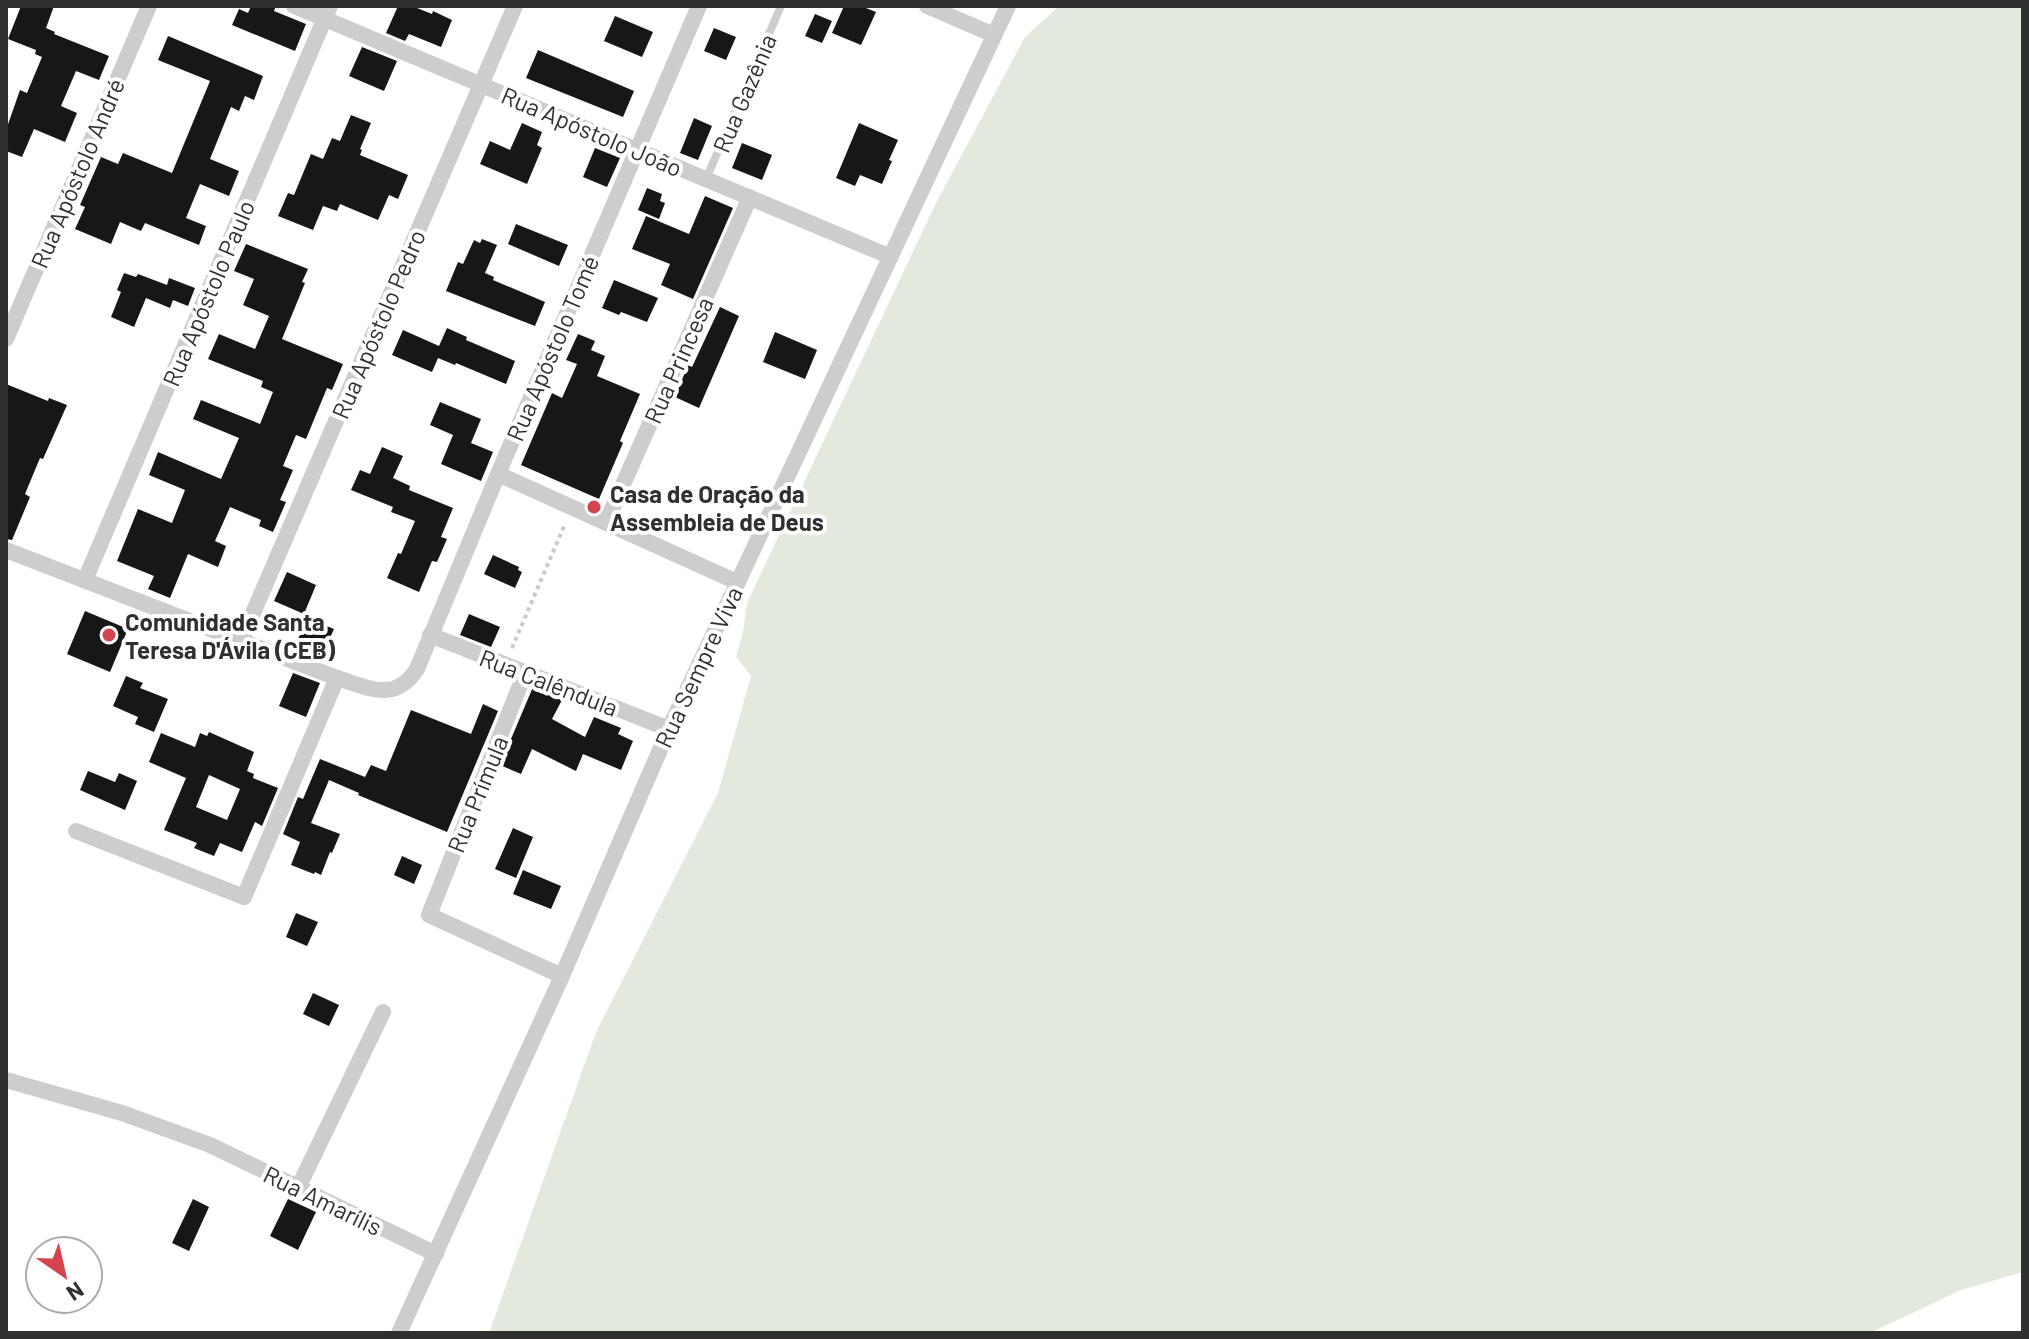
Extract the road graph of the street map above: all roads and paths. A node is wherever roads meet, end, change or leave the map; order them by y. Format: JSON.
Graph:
{"nodes":[{"id":1,"x":149,"y":6,"type":"edge"},
{"id":2,"x":294,"y":6,"type":"edge"},
{"id":3,"x":515,"y":6,"type":"edge"},
{"id":4,"x":699,"y":6,"type":"edge"},
{"id":5,"x":781,"y":6,"type":"edge"},
{"id":6,"x":927,"y":6,"type":"edge"},
{"id":7,"x":1008,"y":6,"type":"edge"},
{"id":8,"x":328,"y":12,"type":"edge"},
{"id":9,"x":994,"y":35,"type":"junction"},
{"id":10,"x":481,"y":84,"type":"junction"},
{"id":11,"x":637,"y":150,"type":"junction"},
{"id":12,"x":706,"y":179,"type":"junction"},
{"id":13,"x":750,"y":197,"type":"junction"},
{"id":14,"x":891,"y":257,"type":"junction"},
{"id":15,"x":6,"y":339,"type":"edge"},
{"id":16,"x":498,"y":474,"type":"junction"},
{"id":17,"x":572,"y":508,"type":"junction"},
{"id":18,"x":606,"y":523,"type":"junction"},
{"id":19,"x":6,"y":550,"type":"edge"},
{"id":20,"x":85,"y":580,"type":"junction"},
{"id":21,"x":737,"y":582,"type":"junction"},
{"id":22,"x":430,"y":635,"type":"junction"},
{"id":23,"x":241,"y":641,"type":"junction"},
{"id":24,"x":505,"y":665,"type":"junction"},
{"id":25,"x":525,"y":673,"type":"junction"},
{"id":26,"x":337,"y":678,"type":"junction"},
{"id":27,"x":669,"y":729,"type":"junction"},
{"id":28,"x":76,"y":831,"type":"dead end"},
{"id":29,"x":562,"y":976,"type":"junction"},
{"id":30,"x":383,"y":1012,"type":"dead end"},
{"id":31,"x":6,"y":1080,"type":"edge"},
{"id":32,"x":298,"y":1188,"type":"junction"},
{"id":33,"x":436,"y":1254,"type":"junction"},
{"id":34,"x":399,"y":1333,"type":"edge"}],
"edges":[{"from":1,"to":15,"type":"street","name":"Rua Apóstolo André"},
{"from":2,"to":8,"type":"street","name":"Rua Apóstolo João"},
{"from":3,"to":10,"type":"street","name":"Rua Apóstolo Pedro"},
{"from":4,"to":11,"type":"street","name":"Rua Apóstolo Tomé"},
{"from":5,"to":12,"type":"lane","name":"Rua Gazênia"},
{"from":6,"to":9,"type":"street"},
{"from":7,"to":9,"type":"street","name":"Rua Sempre Viva"},
{"from":8,"to":10,"type":"street","name":"Rua Apóstolo João"},
{"from":8,"to":20,"type":"street","name":"Rua Apóstolo Paulo"},
{"from":9,"to":14,"type":"street","name":"Rua Sempre Viva"},
{"from":10,"to":11,"type":"street","name":"Rua Apóstolo João"},
{"from":10,"to":23,"type":"street","name":"Rua Apóstolo Pedro"},
{"from":11,"to":12,"type":"street","name":"Rua Apóstolo João"},
{"from":11,"to":16,"type":"street","name":"Rua Apóstolo Tomé"},
{"from":12,"to":13,"type":"street","name":"Rua Apóstolo João"},
{"from":13,"to":14,"type":"street","name":"Rua Apóstolo João"},
{"from":13,"to":18,"type":"street","name":"Rua Princesa"},
{"from":14,"to":21,"type":"street","name":"Rua Sempre Viva"},
{"from":16,"to":17,"type":"street"},
{"from":16,"to":22,"type":"street","name":"Rua Apóstolo Tomé"},
{"from":17,"to":18,"type":"street"},
{"from":17,"to":24,"type":"path"},
{"from":18,"to":21,"type":"street"},
{"from":19,"to":20,"type":"street"},
{"from":20,"to":23,"type":"street"},
{"from":21,"to":27,"type":"street","name":"Rua Sempre Viva"},
{"from":22,"to":24,"type":"street","name":"Rua Calêndula"},
{"from":22,"to":26,"type":"street","name":"Rua Apóstolo Tomé"},
{"from":23,"to":26,"type":"street"},
{"from":24,"to":25,"type":"street","name":"Rua Calêndula"},
{"from":25,"to":27,"type":"street","name":"Rua Calêndula"},
{"from":25,"to":29,"type":"street","name":"Rua Prímula"},
{"from":26,"to":28,"type":"street"},
{"from":27,"to":29,"type":"street","name":"Rua Sempre Viva"},
{"from":29,"to":33,"type":"street","name":"Rua Sempre Viva"},
{"from":30,"to":32,"type":"street"},
{"from":31,"to":32,"type":"street","name":"Rua Amarílis"},
{"from":32,"to":33,"type":"street","name":"Rua Amarílis"},
{"from":33,"to":34,"type":"street","name":"Rua Sempre Viva"}]}
